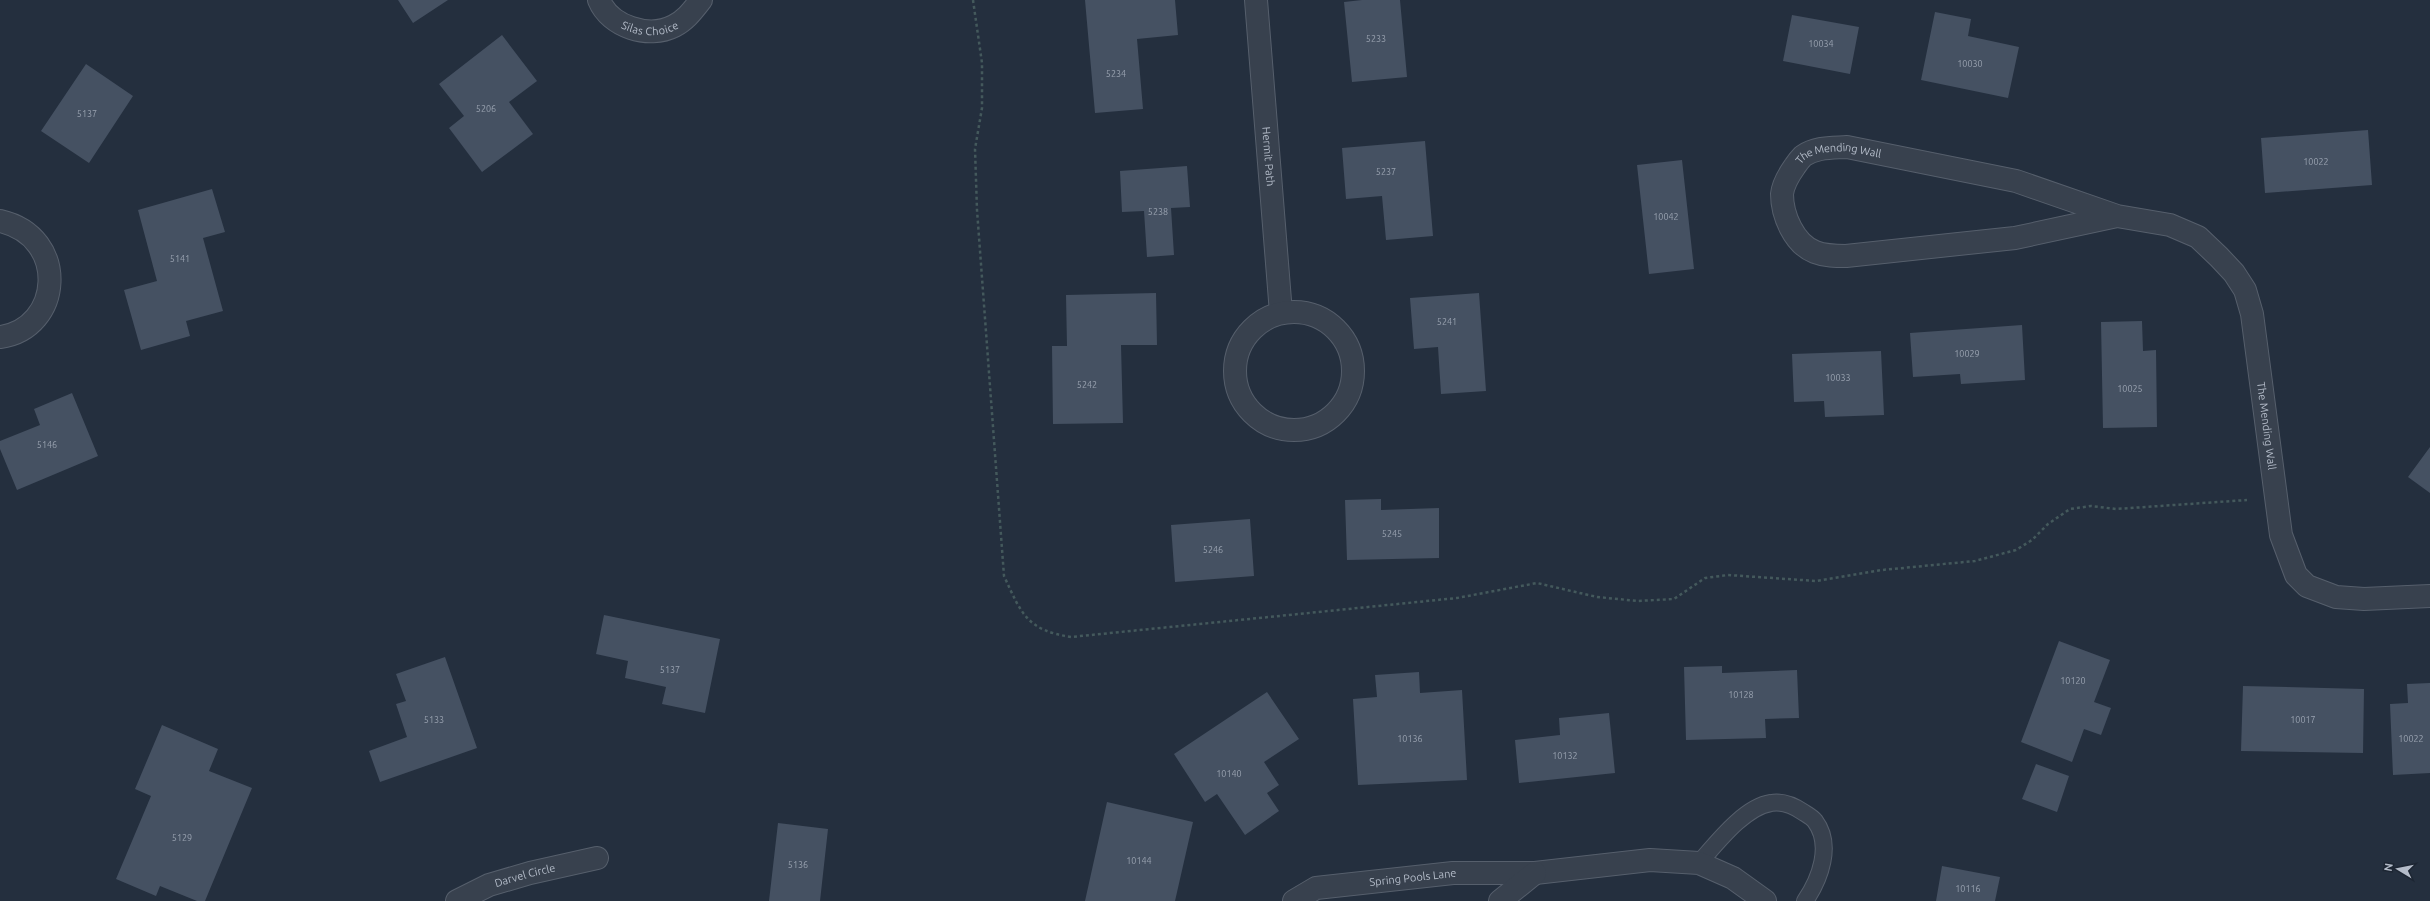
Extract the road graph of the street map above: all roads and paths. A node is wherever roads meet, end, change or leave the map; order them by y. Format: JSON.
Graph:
{"nodes":[{"id":1,"x":599,"y":0,"type":"edge"},
{"id":2,"x":701,"y":0,"type":"edge"},
{"id":3,"x":973,"y":0,"type":"edge"},
{"id":4,"x":1256,"y":0,"type":"edge"},
{"id":5,"x":2117,"y":216,"type":"junction"},
{"id":6,"x":0,"y":221,"type":"edge"},
{"id":7,"x":1281,"y":313,"type":"junction"},
{"id":8,"x":0,"y":337,"type":"edge"},
{"id":9,"x":2275,"y":498,"type":"junction"},
{"id":10,"x":2430,"y":596,"type":"edge"},
{"id":11,"x":597,"y":858,"type":"dead end"},
{"id":12,"x":1699,"y":863,"type":"junction"},
{"id":13,"x":1535,"y":873,"type":"junction"},
{"id":14,"x":457,"y":901,"type":"edge"},
{"id":15,"x":1294,"y":901,"type":"edge"},
{"id":16,"x":1500,"y":901,"type":"edge"},
{"id":17,"x":1765,"y":901,"type":"edge"},
{"id":18,"x":1805,"y":901,"type":"edge"}],
"edges":[{"from":1,"to":2,"type":"street","name":"Silas Choice"},
{"from":3,"to":9,"type":"path"},
{"from":4,"to":7,"type":"street","name":"Hermit Path"},
{"from":5,"to":5,"type":"street","name":"The Mending Wall"},
{"from":5,"to":9,"type":"street","name":"The Mending Wall"},
{"from":6,"to":8,"type":"street"},
{"from":7,"to":7,"type":"street"},
{"from":9,"to":10,"type":"street","name":"The Mending Wall"},
{"from":11,"to":14,"type":"street","name":"Darvel Circle"},
{"from":12,"to":13,"type":"street","name":"Spring Pools Lane"},
{"from":12,"to":17,"type":"street","name":"Spring Pools Lane"},
{"from":12,"to":18,"type":"lane"},
{"from":13,"to":15,"type":"street","name":"Spring Pools Lane"},
{"from":13,"to":16,"type":"street"}]}
